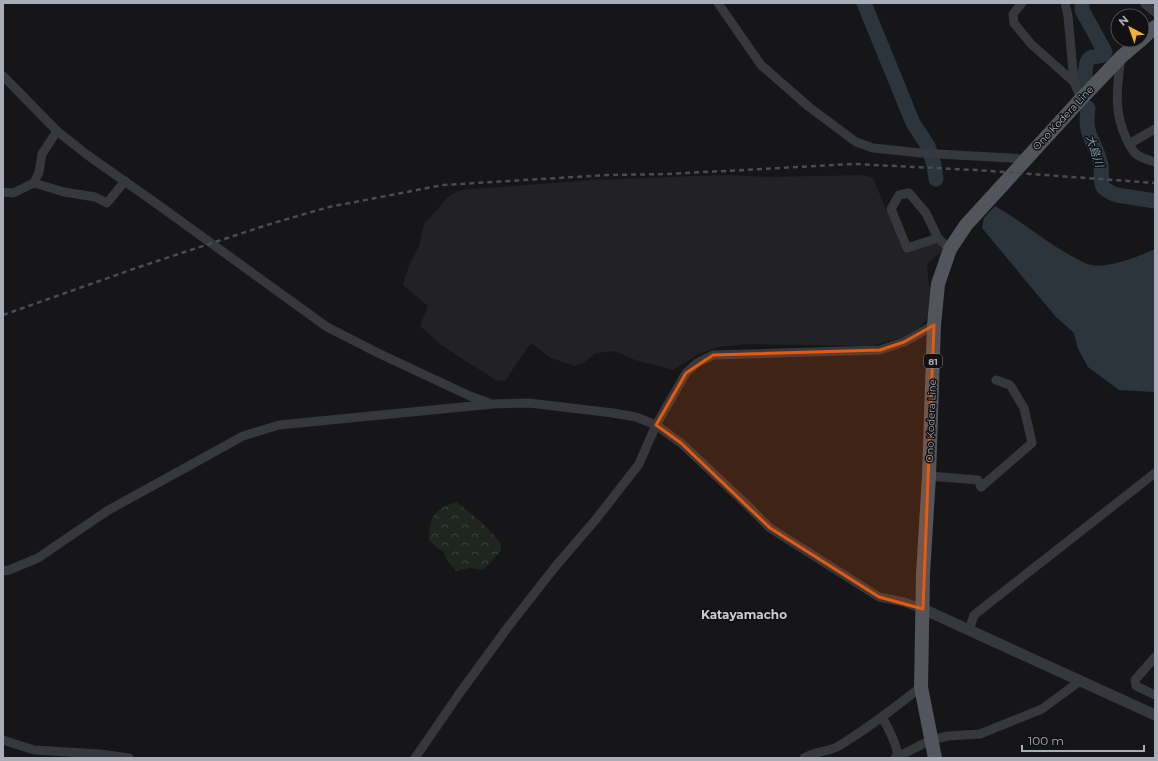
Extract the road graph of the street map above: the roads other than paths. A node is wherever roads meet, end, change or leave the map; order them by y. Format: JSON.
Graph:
{"nodes":[{"id":1,"x":718,"y":3,"type":"edge"},
{"id":2,"x":1022,"y":3,"type":"edge"},
{"id":3,"x":1065,"y":3,"type":"edge"},
{"id":4,"x":1146,"y":3,"type":"edge"},
{"id":5,"x":1155,"y":12,"type":"edge"},
{"id":6,"x":1131,"y":48,"type":"edge"},
{"id":7,"x":1121,"y":57,"type":"junction"},
{"id":8,"x":3,"y":76,"type":"edge"},
{"id":9,"x":1074,"y":82,"type":"junction"},
{"id":10,"x":1081,"y":99,"type":"junction"},
{"id":11,"x":1155,"y":129,"type":"edge"},
{"id":12,"x":58,"y":131,"type":"junction"},
{"id":13,"x":1129,"y":144,"type":"junction"},
{"id":14,"x":1026,"y":159,"type":"junction"},
{"id":15,"x":1155,"y":162,"type":"edge"},
{"id":16,"x":125,"y":181,"type":"junction"},
{"id":17,"x":34,"y":183,"type":"junction"},
{"id":18,"x":3,"y":193,"type":"edge"},
{"id":19,"x":938,"y":238,"type":"junction"},
{"id":20,"x":950,"y":250,"type":"junction"},
{"id":21,"x":934,"y":325,"type":"junction"},
{"id":22,"x":996,"y":380,"type":"dead end"},
{"id":23,"x":493,"y":404,"type":"junction"},
{"id":24,"x":656,"y":425,"type":"junction"},
{"id":25,"x":1155,"y":473,"type":"edge"},
{"id":26,"x":929,"y":476,"type":"junction"},
{"id":27,"x":3,"y":571,"type":"edge"},
{"id":28,"x":922,"y":609,"type":"junction"},
{"id":29,"x":968,"y":630,"type":"junction"},
{"id":30,"x":1155,"y":657,"type":"edge"},
{"id":31,"x":1080,"y":681,"type":"junction"},
{"id":32,"x":921,"y":687,"type":"junction"},
{"id":33,"x":1155,"y":695,"type":"edge"},
{"id":34,"x":1155,"y":715,"type":"edge"},
{"id":35,"x":882,"y":717,"type":"junction"},
{"id":36,"x":3,"y":740,"type":"edge"},
{"id":37,"x":931,"y":740,"type":"junction"},
{"id":38,"x":896,"y":757,"type":"edge"},
{"id":39,"x":129,"y":758,"type":"edge"},
{"id":40,"x":415,"y":758,"type":"edge"},
{"id":41,"x":806,"y":758,"type":"edge"},
{"id":42,"x":935,"y":758,"type":"edge"}],
"edges":[{"from":1,"to":14,"type":"street"},
{"from":2,"to":9,"type":"street"},
{"from":3,"to":9,"type":"street"},
{"from":4,"to":5,"type":"street"},
{"from":6,"to":7,"type":"main road","name":"Ono Kodera Line","number":"81"},
{"from":7,"to":10,"type":"main road","name":"Ono Kodera Line","number":"81"},
{"from":7,"to":13,"type":"street"},
{"from":8,"to":12,"type":"street"},
{"from":9,"to":10,"type":"street"},
{"from":10,"to":14,"type":"main road","name":"Ono Kodera Line","number":"81"},
{"from":11,"to":13,"type":"street"},
{"from":12,"to":16,"type":"street"},
{"from":12,"to":17,"type":"street"},
{"from":13,"to":15,"type":"street"},
{"from":14,"to":20,"type":"main road","name":"Ono Kodera Line","number":"81"},
{"from":16,"to":17,"type":"street"},
{"from":16,"to":23,"type":"street"},
{"from":17,"to":18,"type":"street"},
{"from":19,"to":19,"type":"street"},
{"from":19,"to":20,"type":"street"},
{"from":20,"to":21,"type":"main road","name":"Ono Kodera Line","number":"81"},
{"from":21,"to":24,"type":"street"},
{"from":21,"to":26,"type":"main road","name":"Ono Kodera Line","number":"81"},
{"from":22,"to":26,"type":"street"},
{"from":23,"to":24,"type":"street"},
{"from":23,"to":27,"type":"street"},
{"from":24,"to":28,"type":"street"},
{"from":24,"to":40,"type":"street"},
{"from":25,"to":29,"type":"street"},
{"from":26,"to":28,"type":"main road","name":"Ono Kodera Line","number":"81"},
{"from":28,"to":29,"type":"street"},
{"from":28,"to":32,"type":"main road","name":"Ono Kodera Line","number":"81"},
{"from":29,"to":31,"type":"street"},
{"from":30,"to":33,"type":"street"},
{"from":31,"to":34,"type":"street"},
{"from":31,"to":37,"type":"street"},
{"from":32,"to":35,"type":"street"},
{"from":32,"to":37,"type":"main road","name":"Ono Kodera Line","number":"81"},
{"from":35,"to":38,"type":"street"},
{"from":35,"to":41,"type":"street"},
{"from":36,"to":39,"type":"street"},
{"from":37,"to":38,"type":"street"},
{"from":37,"to":42,"type":"main road","name":"Ono Kodera Line","number":"81"}]}
